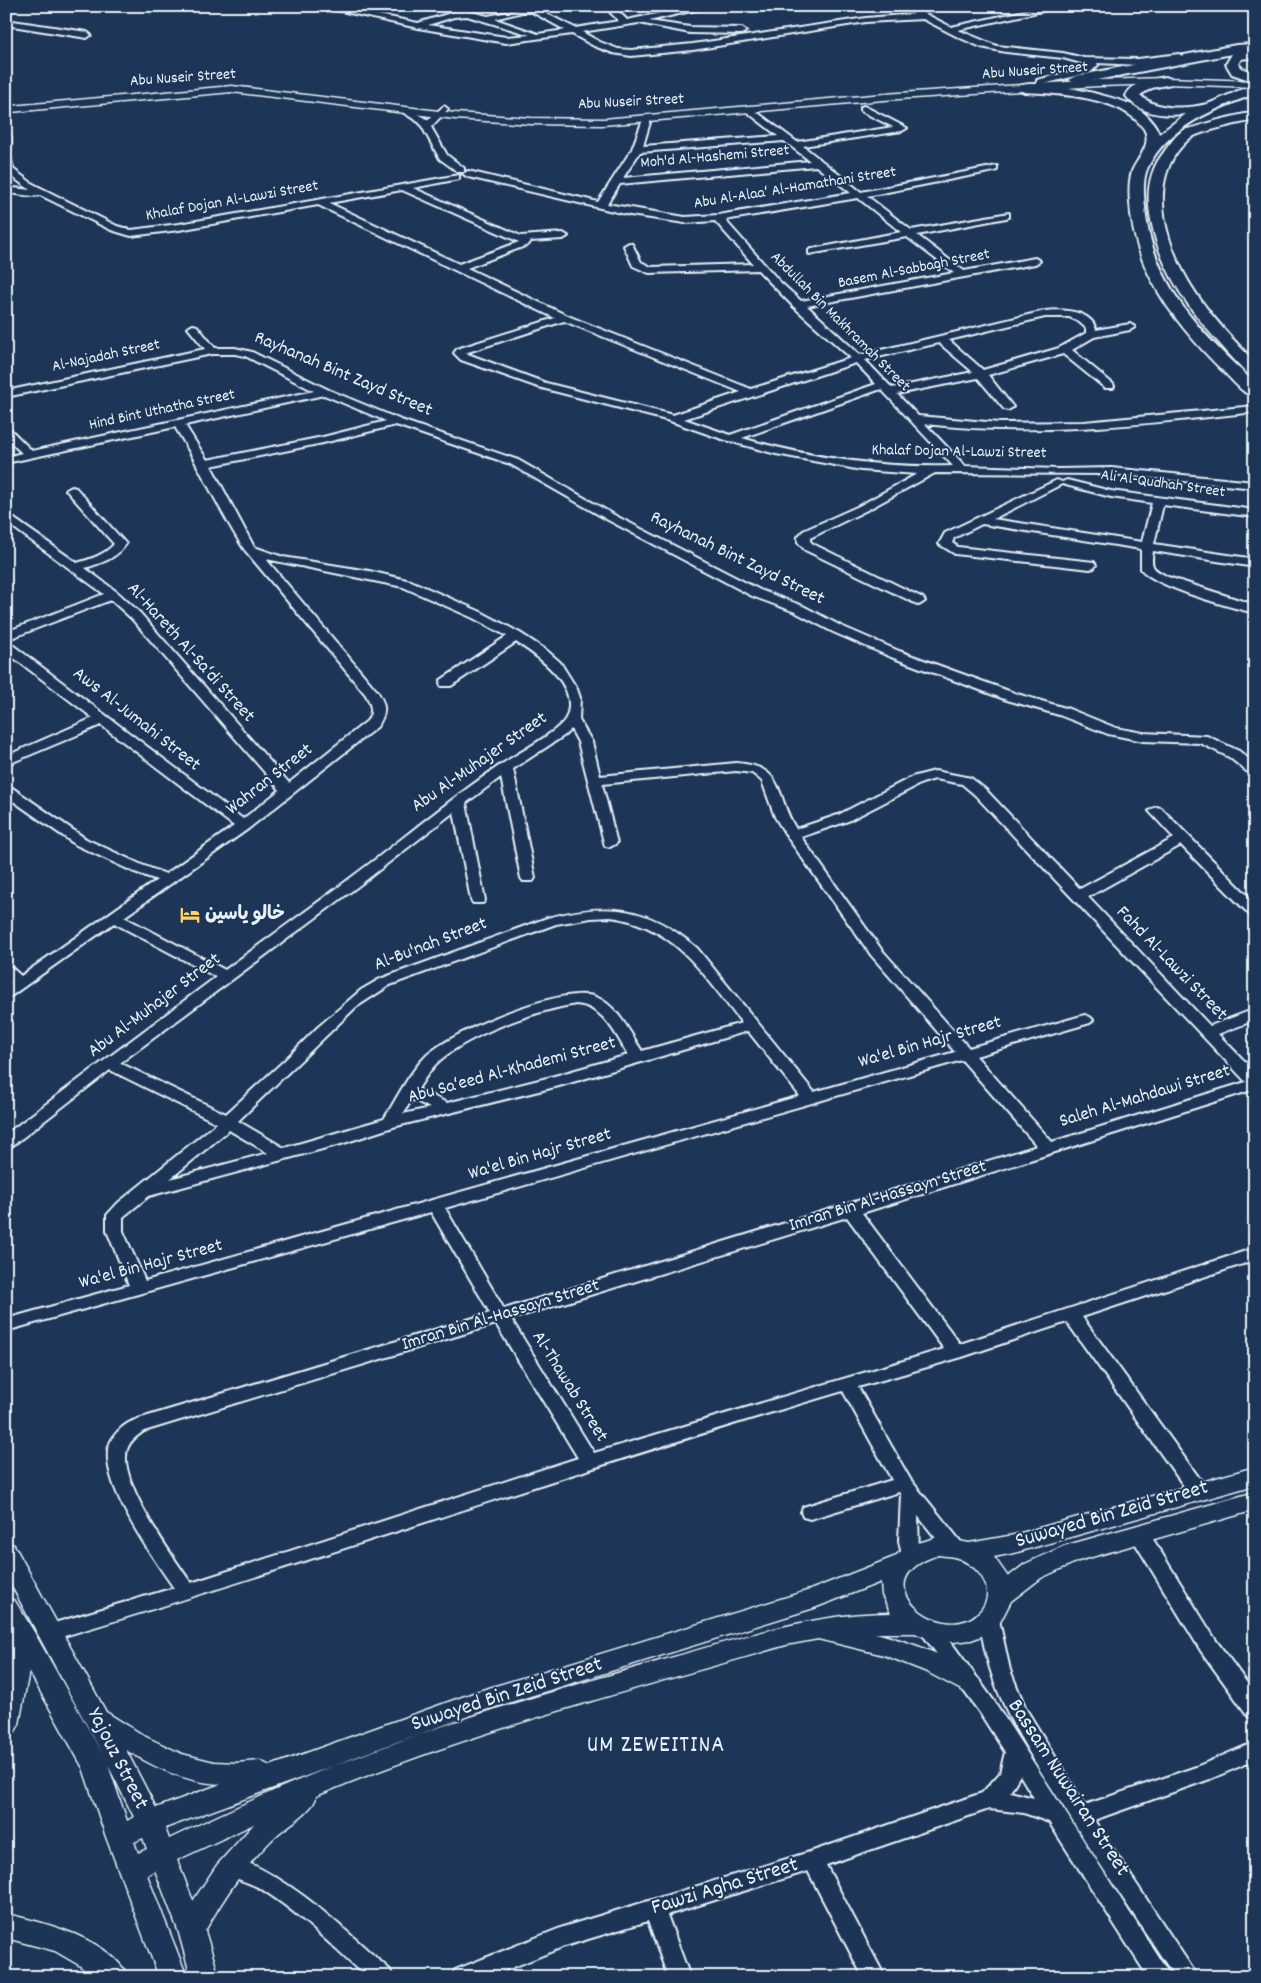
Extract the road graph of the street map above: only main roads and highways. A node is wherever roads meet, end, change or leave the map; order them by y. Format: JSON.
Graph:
{"nodes":[{"id":1,"x":1255,"y":48,"type":"edge"},
{"id":2,"x":1255,"y":53,"type":"edge"},
{"id":3,"x":1076,"y":80,"type":"junction"},
{"id":4,"x":1166,"y":81,"type":"junction"},
{"id":5,"x":1254,"y":85,"type":"edge"},
{"id":6,"x":1024,"y":88,"type":"junction"},
{"id":7,"x":9,"y":104,"type":"edge"},
{"id":8,"x":1214,"y":105,"type":"junction"},
{"id":9,"x":441,"y":112,"type":"junction"},
{"id":10,"x":1255,"y":116,"type":"edge"},
{"id":11,"x":1186,"y":135,"type":"junction"},
{"id":12,"x":1152,"y":152,"type":"junction"},
{"id":13,"x":1255,"y":372,"type":"edge"},
{"id":14,"x":1255,"y":392,"type":"edge"},
{"id":15,"x":1255,"y":1476,"type":"edge"},
{"id":16,"x":1255,"y":1501,"type":"edge"},
{"id":17,"x":962,"y":1550,"type":"junction"},
{"id":18,"x":6,"y":1552,"type":"edge"},
{"id":19,"x":905,"y":1559,"type":"junction"},
{"id":20,"x":1000,"y":1596,"type":"junction"},
{"id":21,"x":6,"y":1608,"type":"edge"},
{"id":22,"x":922,"y":1626,"type":"junction"},
{"id":23,"x":812,"y":1629,"type":"junction"},
{"id":24,"x":25,"y":1639,"type":"junction"},
{"id":25,"x":971,"y":1685,"type":"road end"},
{"id":26,"x":97,"y":1719,"type":"junction"},
{"id":27,"x":6,"y":1724,"type":"edge"},
{"id":28,"x":320,"y":1770,"type":"junction"},
{"id":29,"x":150,"y":1822,"type":"junction"},
{"id":30,"x":119,"y":1837,"type":"junction"},
{"id":31,"x":162,"y":1854,"type":"junction"},
{"id":32,"x":132,"y":1869,"type":"junction"},
{"id":33,"x":6,"y":1926,"type":"edge"},
{"id":34,"x":191,"y":1930,"type":"junction"},
{"id":35,"x":114,"y":1977,"type":"edge"},
{"id":36,"x":173,"y":1977,"type":"edge"},
{"id":37,"x":205,"y":1977,"type":"edge"}],
"edges":[{"from":1,"to":3,"type":"highway"},
{"from":2,"to":5,"type":"highway"},
{"from":3,"to":5,"type":"main road","name":"Abu Nuseir Street"},
{"from":3,"to":9,"type":"main road","name":"Abu Nuseir Street"},
{"from":4,"to":5,"type":"main road","name":"Abu Nuseir Street"},
{"from":4,"to":6,"type":"main road","name":"Abu Nuseir Street"},
{"from":4,"to":8,"type":"highway"},
{"from":5,"to":8,"type":"highway"},
{"from":5,"to":11,"type":"highway"},
{"from":6,"to":9,"type":"main road","name":"Abu Nuseir Street"},
{"from":6,"to":12,"type":"highway"},
{"from":7,"to":9,"type":"main road","name":"Abu Nuseir Street"},
{"from":7,"to":9,"type":"main road","name":"Abu Nuseir Street"},
{"from":8,"to":12,"type":"highway"},
{"from":10,"to":11,"type":"highway"},
{"from":11,"to":13,"type":"highway"},
{"from":12,"to":14,"type":"highway"},
{"from":15,"to":17,"type":"main road","name":"Suwayed Bin Zeid Street"},
{"from":16,"to":20,"type":"main road","name":"Suwayed Bin Zeid Street"},
{"from":17,"to":19,"type":"main road"},
{"from":17,"to":20,"type":"main road"},
{"from":18,"to":26,"type":"main road","name":"Yajouz Street"},
{"from":19,"to":22,"type":"main road"},
{"from":19,"to":28,"type":"main road","name":"Suwayed Bin Zeid Street"},
{"from":20,"to":22,"type":"main road"},
{"from":21,"to":24,"type":"main road","name":"Yajouz Street"},
{"from":22,"to":23,"type":"main road","name":"Suwayed Bin Zeid Street"},
{"from":23,"to":25,"type":"main road"},
{"from":23,"to":28,"type":"main road","name":"Suwayed Bin Zeid Street"},
{"from":24,"to":27,"type":"main road"},
{"from":24,"to":30,"type":"main road","name":"Yajouz Street"},
{"from":26,"to":28,"type":"main road"},
{"from":26,"to":29,"type":"main road","name":"Yajouz Street"},
{"from":28,"to":29,"type":"main road","name":"Suwayed Bin Zeid Street"},
{"from":28,"to":31,"type":"main road","name":"Suwayed Bin Zeid Street"},
{"from":28,"to":34,"type":"main road"},
{"from":29,"to":30,"type":"main road","name":"Suwayed Bin Zeid Street"},
{"from":29,"to":31,"type":"main road","name":"Yajouz Street"},
{"from":30,"to":32,"type":"main road","name":"Yajouz Street"},
{"from":31,"to":32,"type":"main road","name":"Suwayed Bin Zeid Street"},
{"from":31,"to":34,"type":"main road","name":"Yajouz Street"},
{"from":32,"to":36,"type":"main road","name":"Yajouz Street"},
{"from":33,"to":35,"type":"main road"},
{"from":34,"to":37,"type":"main road","name":"Yajouz Street"}]}
